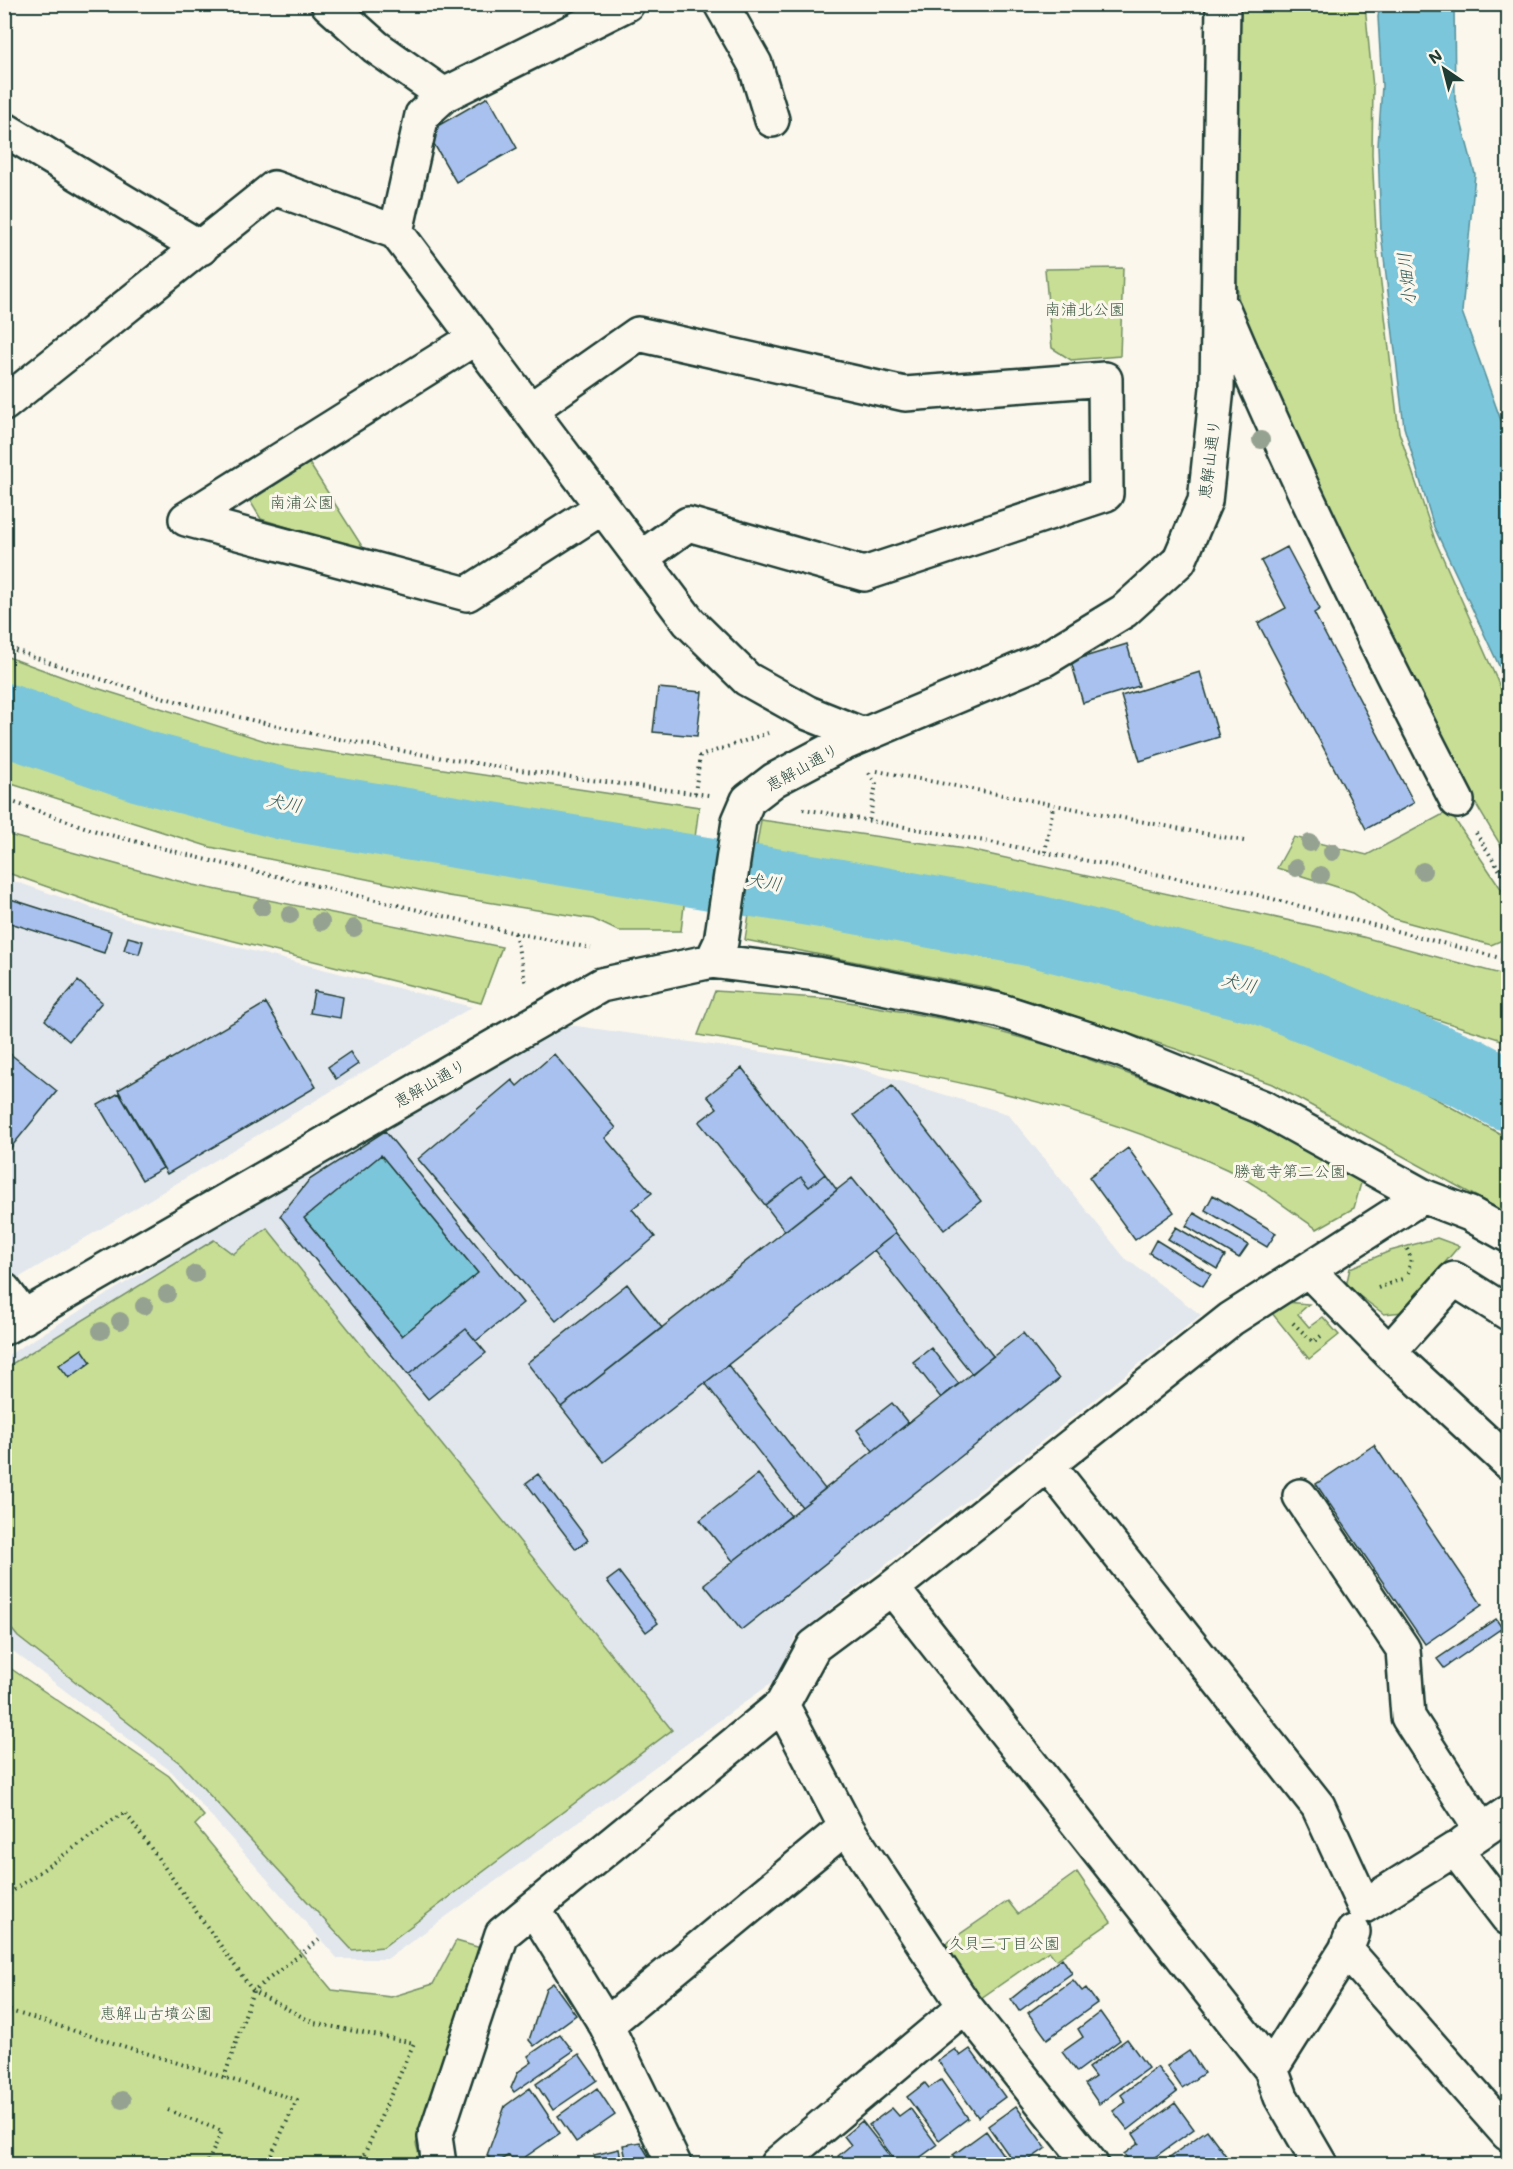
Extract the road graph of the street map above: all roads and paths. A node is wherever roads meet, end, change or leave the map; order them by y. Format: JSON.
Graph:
{"nodes":[{"id":1,"x":328,"y":4,"type":"edge"},
{"id":2,"x":721,"y":4,"type":"edge"},
{"id":3,"x":1223,"y":4,"type":"edge"},
{"id":4,"x":619,"y":6,"type":"edge"},
{"id":5,"x":444,"y":95,"type":"junction"},
{"id":6,"x":772,"y":120,"type":"dead end"},
{"id":7,"x":4,"y":129,"type":"edge"},
{"id":8,"x":396,"y":232,"type":"junction"},
{"id":9,"x":201,"y":248,"type":"junction"},
{"id":10,"x":1218,"y":300,"type":"junction"},
{"id":11,"x":475,"y":338,"type":"junction"},
{"id":12,"x":4,"y":404,"type":"edge"},
{"id":13,"x":530,"y":410,"type":"junction"},
{"id":14,"x":601,"y":508,"type":"junction"},
{"id":15,"x":641,"y":558,"type":"junction"},
{"id":16,"x":4,"y":646,"type":"edge"},
{"id":17,"x":818,"y":717,"type":"junction"},
{"id":18,"x":863,"y":735,"type":"junction"},
{"id":19,"x":866,"y":769,"type":"dead end"},
{"id":20,"x":876,"y":784,"type":"dead end"},
{"id":21,"x":695,"y":793,"type":"junction"},
{"id":22,"x":706,"y":794,"type":"dead end"},
{"id":23,"x":4,"y":799,"type":"edge"},
{"id":24,"x":1457,"y":801,"type":"joint"},
{"id":25,"x":1053,"y":807,"type":"junction"},
{"id":26,"x":802,"y":809,"type":"dead end"},
{"id":27,"x":870,"y":821,"type":"junction"},
{"id":28,"x":1244,"y":841,"type":"dead end"},
{"id":29,"x":1045,"y":852,"type":"junction"},
{"id":30,"x":1509,"y":883,"type":"edge"},
{"id":31,"x":515,"y":933,"type":"junction"},
{"id":32,"x":600,"y":950,"type":"dead end"},
{"id":33,"x":716,"y":951,"type":"junction"},
{"id":34,"x":1509,"y":960,"type":"edge"},
{"id":35,"x":524,"y":977,"type":"dead end"},
{"id":36,"x":1423,"y":1196,"type":"junction"},
{"id":37,"x":1509,"y":1234,"type":"edge"},
{"id":38,"x":1411,"y":1258,"type":"dead end"},
{"id":39,"x":1308,"y":1270,"type":"junction"},
{"id":40,"x":1407,"y":1277,"type":"dead end"},
{"id":41,"x":4,"y":1290,"type":"edge"},
{"id":42,"x":1509,"y":1313,"type":"edge"},
{"id":43,"x":14,"y":1323,"type":"edge"},
{"id":44,"x":1389,"y":1352,"type":"junction"},
{"id":45,"x":1509,"y":1462,"type":"edge"},
{"id":46,"x":1048,"y":1465,"type":"junction"},
{"id":47,"x":1300,"y":1496,"type":"dead end"},
{"id":48,"x":892,"y":1588,"type":"junction"},
{"id":49,"x":782,"y":1705,"type":"junction"},
{"id":50,"x":1495,"y":1822,"type":"edge"},
{"id":51,"x":846,"y":1827,"type":"junction"},
{"id":52,"x":1455,"y":1849,"type":"junction"},
{"id":53,"x":4,"y":1897,"type":"edge"},
{"id":54,"x":1364,"y":1906,"type":"junction"},
{"id":55,"x":534,"y":1909,"type":"junction"},
{"id":56,"x":1509,"y":1918,"type":"edge"},
{"id":57,"x":319,"y":1940,"type":"dead end"},
{"id":58,"x":1346,"y":1950,"type":"junction"},
{"id":59,"x":253,"y":1991,"type":"junction"},
{"id":60,"x":965,"y":2006,"type":"junction"},
{"id":61,"x":4,"y":2009,"type":"edge"},
{"id":62,"x":606,"y":2025,"type":"junction"},
{"id":63,"x":1271,"y":2069,"type":"junction"},
{"id":64,"x":224,"y":2078,"type":"junction"},
{"id":65,"x":168,"y":2110,"type":"dead end"},
{"id":66,"x":1509,"y":2134,"type":"edge"},
{"id":67,"x":207,"y":2164,"type":"edge"},
{"id":68,"x":267,"y":2164,"type":"edge"},
{"id":69,"x":360,"y":2164,"type":"edge"},
{"id":70,"x":439,"y":2164,"type":"edge"},
{"id":71,"x":674,"y":2164,"type":"edge"},
{"id":72,"x":777,"y":2164,"type":"edge"},
{"id":73,"x":1091,"y":2164,"type":"edge"},
{"id":74,"x":1320,"y":2164,"type":"edge"}],
"edges":[{"from":1,"to":5,"type":"street"},
{"from":2,"to":6,"type":"street"},
{"from":3,"to":10,"type":"street","name":"恵解山通り"},
{"from":4,"to":5,"type":"street"},
{"from":5,"to":8,"type":"street"},
{"from":7,"to":9,"type":"street"},
{"from":8,"to":9,"type":"street"},
{"from":8,"to":11,"type":"street"},
{"from":9,"to":12,"type":"street"},
{"from":10,"to":18,"type":"street","name":"恵解山通り"},
{"from":10,"to":24,"type":"street"},
{"from":11,"to":13,"type":"street"},
{"from":11,"to":14,"type":"street"},
{"from":13,"to":14,"type":"street"},
{"from":13,"to":15,"type":"street"},
{"from":14,"to":15,"type":"street"},
{"from":15,"to":17,"type":"street"},
{"from":16,"to":21,"type":"path"},
{"from":17,"to":18,"type":"street"},
{"from":17,"to":21,"type":"path"},
{"from":18,"to":33,"type":"street","name":"恵解山通り"},
{"from":19,"to":25,"type":"path"},
{"from":20,"to":27,"type":"path"},
{"from":21,"to":22,"type":"path"},
{"from":23,"to":31,"type":"path"},
{"from":24,"to":30,"type":"path"},
{"from":25,"to":28,"type":"path"},
{"from":25,"to":29,"type":"path"},
{"from":26,"to":27,"type":"path"},
{"from":27,"to":29,"type":"path"},
{"from":29,"to":34,"type":"path"},
{"from":31,"to":32,"type":"path"},
{"from":31,"to":35,"type":"path"},
{"from":33,"to":36,"type":"street"},
{"from":33,"to":43,"type":"street","name":"恵解山通り"},
{"from":36,"to":37,"type":"street"},
{"from":36,"to":39,"type":"street"},
{"from":38,"to":40,"type":"path"},
{"from":39,"to":44,"type":"street"},
{"from":39,"to":46,"type":"street"},
{"from":41,"to":43,"type":"street"},
{"from":42,"to":44,"type":"street"},
{"from":44,"to":45,"type":"street"},
{"from":46,"to":48,"type":"street"},
{"from":46,"to":54,"type":"street"},
{"from":47,"to":50,"type":"street"},
{"from":48,"to":49,"type":"street"},
{"from":48,"to":63,"type":"street"},
{"from":49,"to":51,"type":"street"},
{"from":49,"to":55,"type":"street"},
{"from":50,"to":52,"type":"street"},
{"from":51,"to":60,"type":"street"},
{"from":51,"to":62,"type":"street"},
{"from":52,"to":54,"type":"street"},
{"from":52,"to":56,"type":"street"},
{"from":53,"to":59,"type":"path"},
{"from":54,"to":58,"type":"street"},
{"from":55,"to":62,"type":"street"},
{"from":55,"to":70,"type":"street"},
{"from":57,"to":59,"type":"path"},
{"from":58,"to":63,"type":"street"},
{"from":58,"to":66,"type":"street"},
{"from":59,"to":64,"type":"path"},
{"from":59,"to":69,"type":"path"},
{"from":60,"to":72,"type":"street"},
{"from":60,"to":73,"type":"street"},
{"from":61,"to":64,"type":"path"},
{"from":62,"to":71,"type":"street"},
{"from":63,"to":74,"type":"street"},
{"from":64,"to":68,"type":"path"},
{"from":65,"to":67,"type":"path"}]}
